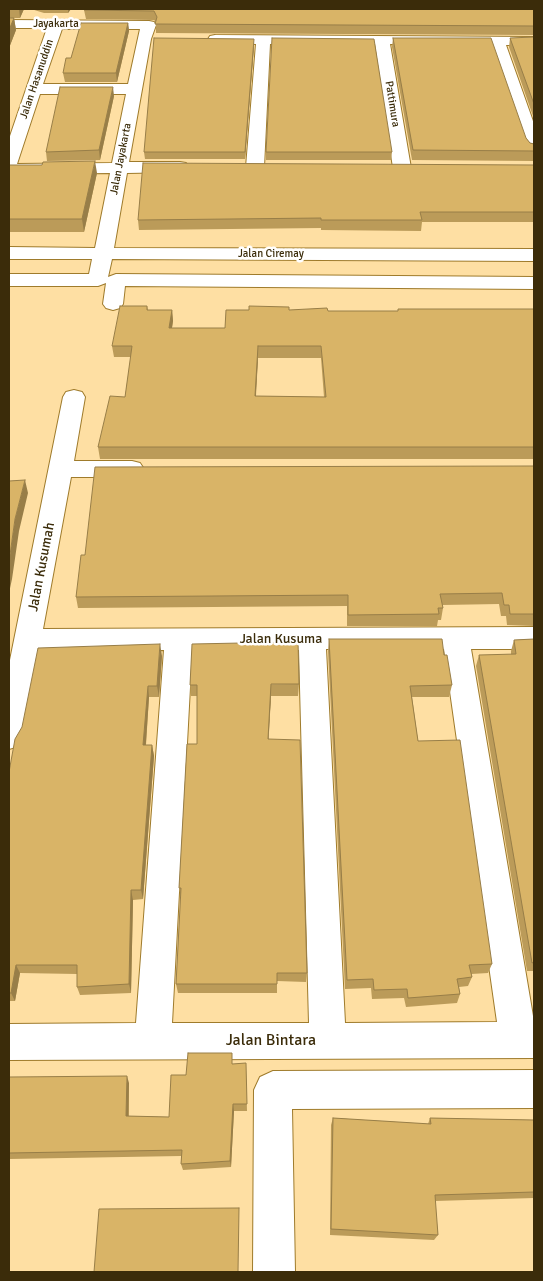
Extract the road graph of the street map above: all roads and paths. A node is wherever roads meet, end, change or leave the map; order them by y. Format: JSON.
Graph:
{"nodes":[{"id":1,"x":9,"y":24,"type":"edge"},
{"id":2,"x":56,"y":24,"type":"junction"},
{"id":3,"x":144,"y":39,"type":"junction"},
{"id":4,"x":164,"y":39,"type":"edge"},
{"id":5,"x":203,"y":39,"type":"edge"},
{"id":6,"x":263,"y":40,"type":"junction"},
{"id":7,"x":382,"y":40,"type":"junction"},
{"id":8,"x":497,"y":41,"type":"junction"},
{"id":9,"x":534,"y":41,"type":"edge"},
{"id":10,"x":33,"y":89,"type":"junction"},
{"id":11,"x":134,"y":89,"type":"junction"},
{"id":12,"x":534,"y":147,"type":"edge"},
{"id":13,"x":9,"y":163,"type":"edge"},
{"id":14,"x":119,"y":166,"type":"junction"},
{"id":15,"x":197,"y":167,"type":"edge"},
{"id":16,"x":235,"y":167,"type":"edge"},
{"id":17,"x":255,"y":167,"type":"junction"},
{"id":18,"x":274,"y":167,"type":"edge"},
{"id":19,"x":382,"y":168,"type":"edge"},
{"id":20,"x":402,"y":168,"type":"junction"},
{"id":21,"x":421,"y":168,"type":"edge"},
{"id":22,"x":9,"y":169,"type":"edge"},
{"id":23,"x":9,"y":253,"type":"edge"},
{"id":24,"x":102,"y":253,"type":"junction"},
{"id":25,"x":534,"y":255,"type":"edge"},
{"id":26,"x":9,"y":280,"type":"edge"},
{"id":27,"x":534,"y":282,"type":"edge"},
{"id":28,"x":113,"y":304,"type":"dead end"},
{"id":29,"x":74,"y":397,"type":"dead end"},
{"id":30,"x":150,"y":468,"type":"edge"},
{"id":31,"x":61,"y":469,"type":"junction"},
{"id":32,"x":534,"y":638,"type":"edge"},
{"id":33,"x":179,"y":639,"type":"junction"},
{"id":34,"x":312,"y":639,"type":"junction"},
{"id":35,"x":456,"y":639,"type":"junction"},
{"id":36,"x":28,"y":640,"type":"junction"},
{"id":37,"x":9,"y":737,"type":"edge"},
{"id":38,"x":526,"y":1040,"type":"edge"},
{"id":39,"x":328,"y":1041,"type":"junction"},
{"id":40,"x":9,"y":1042,"type":"edge"},
{"id":41,"x":154,"y":1042,"type":"junction"},
{"id":42,"x":534,"y":1089,"type":"edge"},
{"id":43,"x":274,"y":1272,"type":"edge"}],
"edges":[{"from":1,"to":2,"type":"street","name":"Jayakarta"},
{"from":2,"to":3,"type":"street","name":"Jayakarta"},
{"from":2,"to":10,"type":"street","name":"Jalan Hasanuddin"},
{"from":3,"to":4,"type":"street"},
{"from":3,"to":11,"type":"street","name":"Jalan Jayakarta"},
{"from":5,"to":6,"type":"street"},
{"from":6,"to":7,"type":"street"},
{"from":6,"to":17,"type":"street"},
{"from":7,"to":8,"type":"street"},
{"from":7,"to":20,"type":"street","name":"Pattimura"},
{"from":8,"to":9,"type":"street"},
{"from":8,"to":12,"type":"street"},
{"from":10,"to":11,"type":"street"},
{"from":10,"to":13,"type":"street","name":"Jalan Hasanuddin"},
{"from":11,"to":14,"type":"street","name":"Jalan Jayakarta"},
{"from":14,"to":15,"type":"street"},
{"from":14,"to":22,"type":"street"},
{"from":14,"to":24,"type":"street","name":"Jalan Jayakarta"},
{"from":16,"to":17,"type":"street"},
{"from":17,"to":18,"type":"street"},
{"from":19,"to":20,"type":"street"},
{"from":20,"to":21,"type":"street"},
{"from":23,"to":24,"type":"street","name":"Jalan Ciremay"},
{"from":24,"to":25,"type":"street","name":"Jalan Ciremay"},
{"from":24,"to":26,"type":"street","name":"Jalan Jayakarta"},
{"from":27,"to":28,"type":"street","name":"Jalan Ciremay"},
{"from":29,"to":31,"type":"street","name":"Jalan Kusumah"},
{"from":30,"to":31,"type":"street"},
{"from":31,"to":36,"type":"street","name":"Jalan Kusumah"},
{"from":32,"to":35,"type":"street","name":"Jalan Kusuma"},
{"from":33,"to":34,"type":"street","name":"Jalan Kusuma"},
{"from":33,"to":36,"type":"street","name":"Jalan Kusuma"},
{"from":33,"to":41,"type":"street"},
{"from":34,"to":35,"type":"street","name":"Jalan Kusuma"},
{"from":34,"to":39,"type":"street"},
{"from":35,"to":38,"type":"street"},
{"from":36,"to":37,"type":"street","name":"Jalan Kusumah"},
{"from":38,"to":39,"type":"street","name":"Jalan Bintara"},
{"from":39,"to":41,"type":"street","name":"Jalan Bintara"},
{"from":40,"to":41,"type":"street","name":"Jalan Bintara"},
{"from":42,"to":43,"type":"street"}]}
